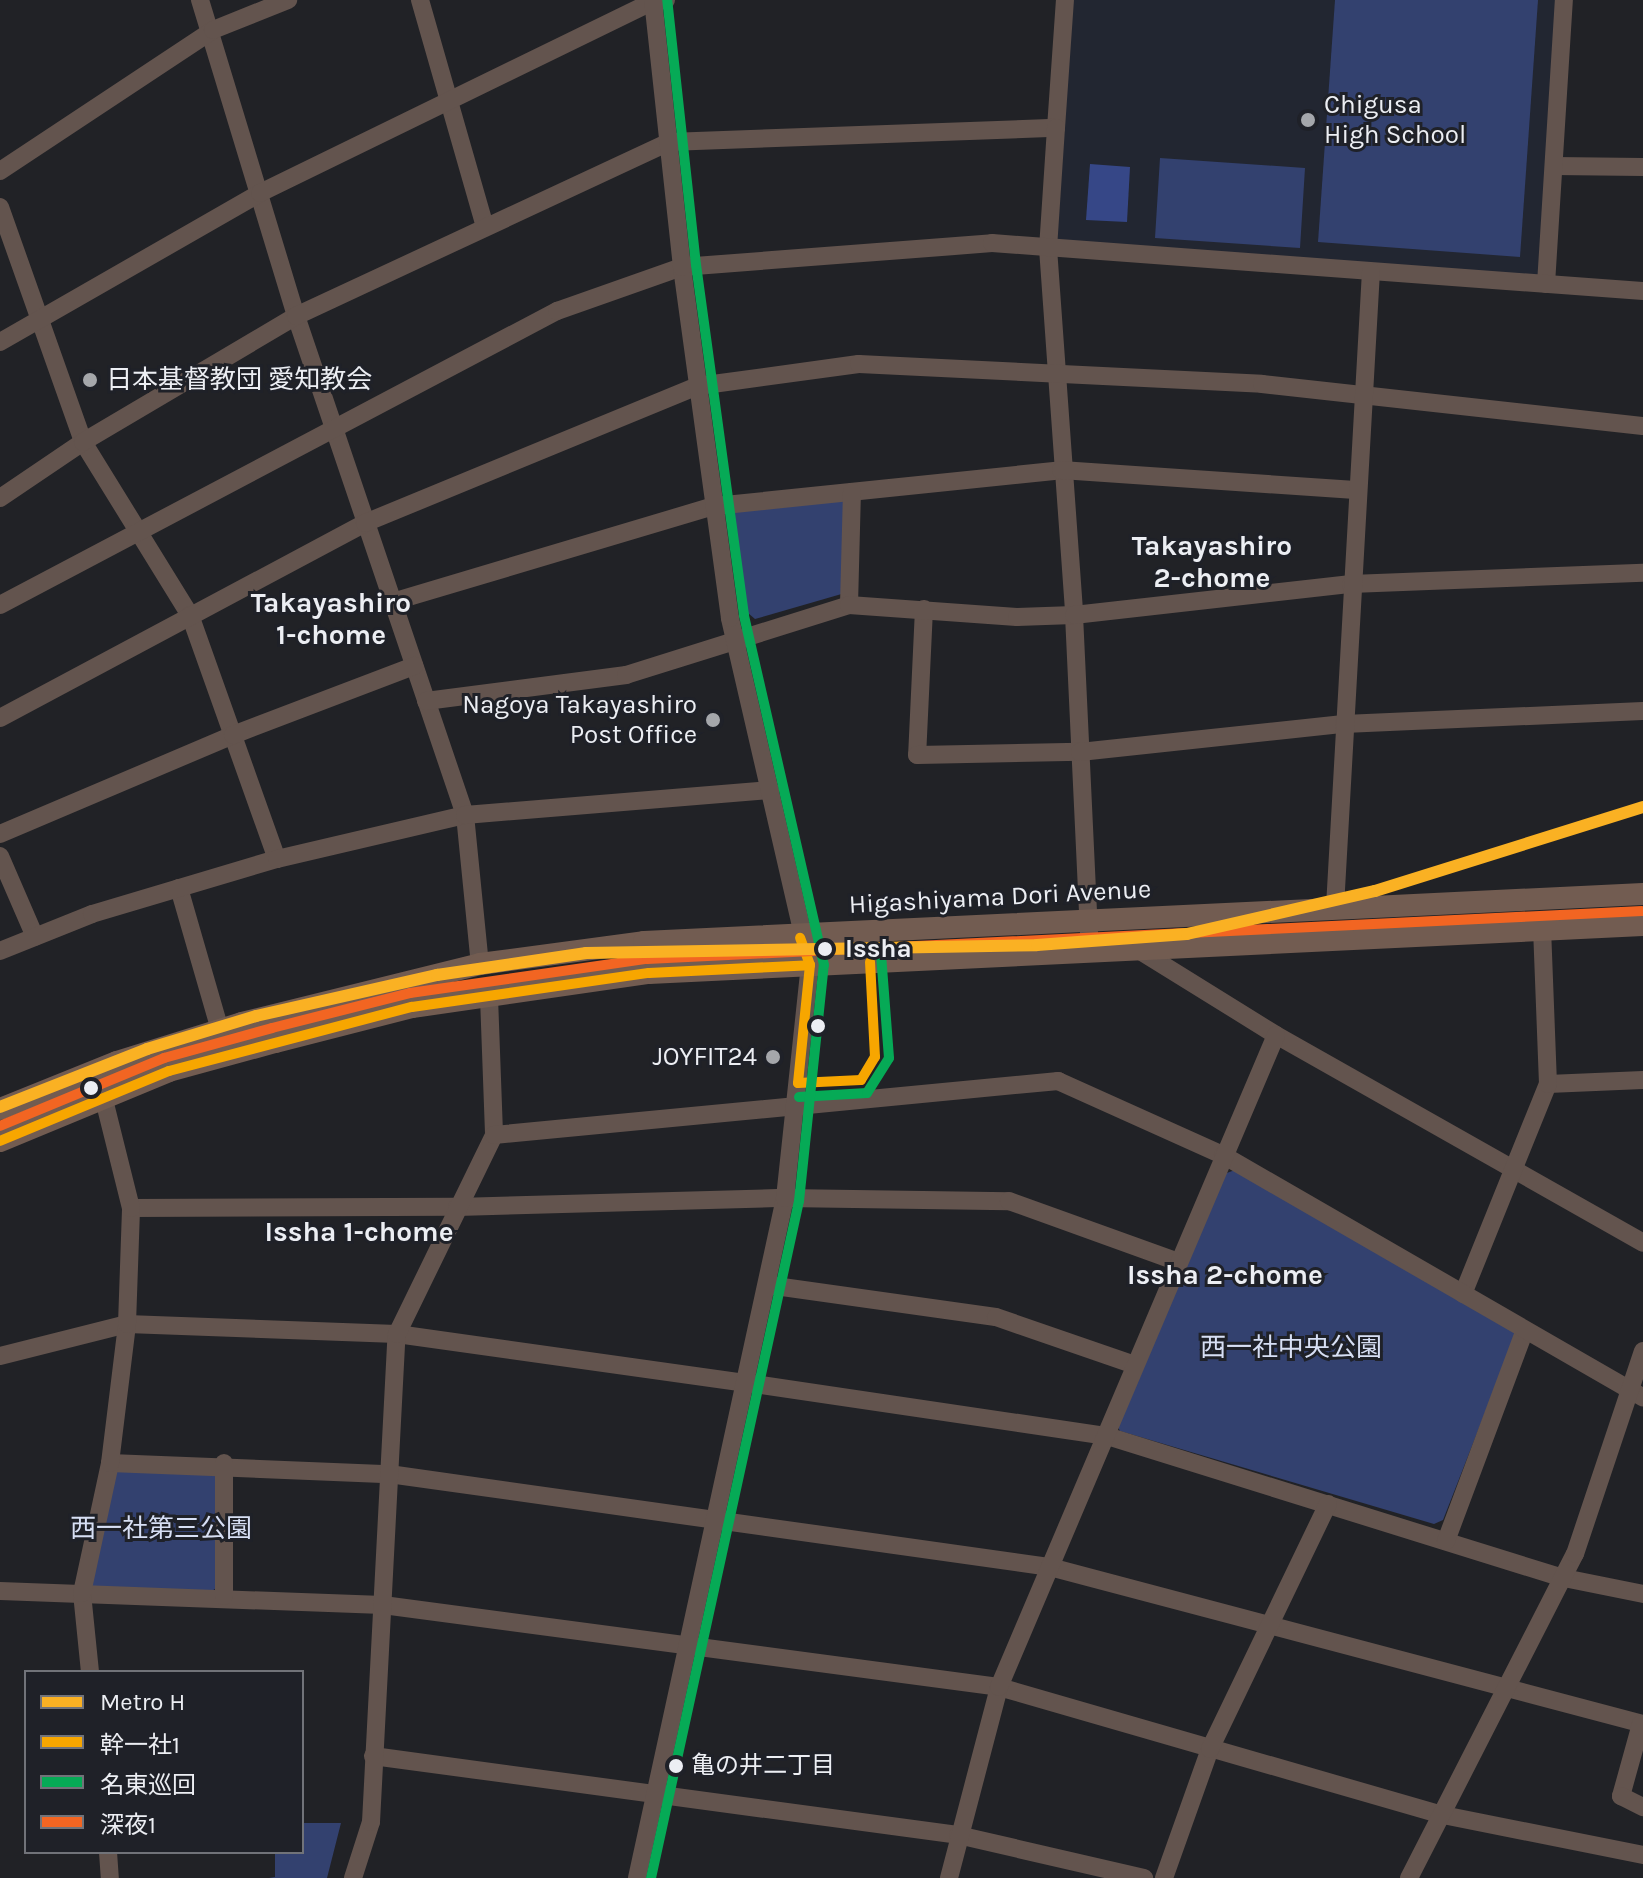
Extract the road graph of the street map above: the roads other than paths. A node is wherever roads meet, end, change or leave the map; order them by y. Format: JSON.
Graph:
{"nodes":[{"id":1,"x":200,"y":0,"type":"edge"},
{"id":2,"x":288,"y":0,"type":"edge"},
{"id":3,"x":420,"y":0,"type":"edge"},
{"id":4,"x":653,"y":0,"type":"edge"},
{"id":5,"x":666,"y":0,"type":"edge"},
{"id":6,"x":1065,"y":0,"type":"edge"},
{"id":7,"x":1564,"y":0,"type":"edge"},
{"id":8,"x":213,"y":30,"type":"junction"},
{"id":9,"x":449,"y":101,"type":"junction"},
{"id":10,"x":1056,"y":128,"type":"junction"},
{"id":11,"x":669,"y":142,"type":"junction"},
{"id":12,"x":1554,"y":166,"type":"junction"},
{"id":13,"x":1643,"y":167,"type":"edge"},
{"id":14,"x":0,"y":171,"type":"edge"},
{"id":15,"x":260,"y":193,"type":"junction"},
{"id":16,"x":0,"y":207,"type":"edge"},
{"id":17,"x":485,"y":226,"type":"junction"},
{"id":18,"x":1048,"y":248,"type":"junction"},
{"id":19,"x":682,"y":267,"type":"junction"},
{"id":20,"x":1371,"y":272,"type":"junction"},
{"id":21,"x":1546,"y":284,"type":"junction"},
{"id":22,"x":1643,"y":291,"type":"edge"},
{"id":23,"x":296,"y":316,"type":"junction"},
{"id":24,"x":36,"y":318,"type":"junction"},
{"id":25,"x":0,"y":342,"type":"edge"},
{"id":26,"x":1053,"y":376,"type":"junction"},
{"id":27,"x":698,"y":386,"type":"junction"},
{"id":28,"x":1360,"y":395,"type":"junction"},
{"id":29,"x":335,"y":425,"type":"junction"},
{"id":30,"x":1643,"y":426,"type":"edge"},
{"id":31,"x":83,"y":442,"type":"junction"},
{"id":32,"x":1061,"y":470,"type":"junction"},
{"id":33,"x":1355,"y":490,"type":"junction"},
{"id":34,"x":852,"y":492,"type":"junction"},
{"id":35,"x":0,"y":498,"type":"edge"},
{"id":36,"x":715,"y":506,"type":"junction"},
{"id":37,"x":365,"y":523,"type":"junction"},
{"id":38,"x":142,"y":531,"type":"junction"},
{"id":39,"x":1643,"y":573,"type":"edge"},
{"id":40,"x":1351,"y":584,"type":"junction"},
{"id":41,"x":392,"y":602,"type":"junction"},
{"id":42,"x":0,"y":605,"type":"edge"},
{"id":43,"x":849,"y":605,"type":"junction"},
{"id":44,"x":924,"y":609,"type":"junction"},
{"id":45,"x":190,"y":615,"type":"junction"},
{"id":46,"x":1074,"y":615,"type":"junction"},
{"id":47,"x":735,"y":641,"type":"junction"},
{"id":48,"x":414,"y":666,"type":"junction"},
{"id":49,"x":426,"y":701,"type":"junction"},
{"id":50,"x":1643,"y":711,"type":"edge"},
{"id":51,"x":0,"y":718,"type":"edge"},
{"id":52,"x":1344,"y":724,"type":"junction"},
{"id":53,"x":233,"y":735,"type":"junction"},
{"id":54,"x":1080,"y":752,"type":"junction"},
{"id":55,"x":770,"y":790,"type":"junction"},
{"id":56,"x":465,"y":815,"type":"junction"},
{"id":57,"x":0,"y":834,"type":"edge"},
{"id":58,"x":0,"y":856,"type":"edge"},
{"id":59,"x":277,"y":859,"type":"junction"},
{"id":60,"x":179,"y":888,"type":"junction"},
{"id":61,"x":1643,"y":894,"type":"edge"},
{"id":62,"x":1335,"y":907,"type":"junction"},
{"id":63,"x":1088,"y":919,"type":"junction"},
{"id":64,"x":1643,"y":925,"type":"edge"},
{"id":65,"x":1542,"y":930,"type":"junction"},
{"id":66,"x":35,"y":937,"type":"junction"},
{"id":67,"x":800,"y":938,"type":"junction"},
{"id":68,"x":1133,"y":946,"type":"junction"},
{"id":69,"x":1090,"y":949,"type":"junction"},
{"id":70,"x":0,"y":951,"type":"edge"},
{"id":71,"x":480,"y":964,"type":"junction"},
{"id":72,"x":810,"y":965,"type":"junction"},
{"id":73,"x":489,"y":997,"type":"junction"},
{"id":74,"x":220,"y":1030,"type":"junction"},
{"id":75,"x":1276,"y":1035,"type":"junction"},
{"id":76,"x":1643,"y":1080,"type":"edge"},
{"id":77,"x":1548,"y":1084,"type":"junction"},
{"id":78,"x":103,"y":1096,"type":"junction"},
{"id":79,"x":794,"y":1106,"type":"junction"},
{"id":80,"x":0,"y":1109,"type":"edge"},
{"id":81,"x":494,"y":1135,"type":"junction"},
{"id":82,"x":0,"y":1141,"type":"edge"},
{"id":83,"x":1223,"y":1155,"type":"junction"},
{"id":84,"x":1514,"y":1172,"type":"junction"},
{"id":85,"x":785,"y":1198,"type":"junction"},
{"id":86,"x":457,"y":1207,"type":"junction"},
{"id":87,"x":131,"y":1208,"type":"junction"},
{"id":88,"x":1643,"y":1243,"type":"edge"},
{"id":89,"x":1178,"y":1262,"type":"junction"},
{"id":90,"x":768,"y":1285,"type":"junction"},
{"id":91,"x":1463,"y":1294,"type":"junction"},
{"id":92,"x":127,"y":1324,"type":"junction"},
{"id":93,"x":1525,"y":1330,"type":"junction"},
{"id":94,"x":397,"y":1334,"type":"junction"},
{"id":95,"x":1643,"y":1351,"type":"edge"},
{"id":96,"x":0,"y":1356,"type":"edge"},
{"id":97,"x":1135,"y":1365,"type":"junction"},
{"id":98,"x":747,"y":1383,"type":"junction"},
{"id":99,"x":1637,"y":1393,"type":"edge"},
{"id":100,"x":1107,"y":1436,"type":"junction"},
{"id":101,"x":110,"y":1463,"type":"junction"},
{"id":102,"x":224,"y":1463,"type":"junction"},
{"id":103,"x":389,"y":1474,"type":"junction"},
{"id":104,"x":1328,"y":1504,"type":"junction"},
{"id":105,"x":714,"y":1520,"type":"junction"},
{"id":106,"x":1446,"y":1541,"type":"junction"},
{"id":107,"x":1050,"y":1567,"type":"junction"},
{"id":108,"x":1564,"y":1578,"type":"junction"},
{"id":109,"x":0,"y":1591,"type":"edge"},
{"id":110,"x":82,"y":1593,"type":"junction"},
{"id":111,"x":1643,"y":1594,"type":"edge"},
{"id":112,"x":224,"y":1596,"type":"junction"},
{"id":113,"x":383,"y":1605,"type":"junction"},
{"id":114,"x":1268,"y":1624,"type":"junction"},
{"id":115,"x":688,"y":1645,"type":"junction"},
{"id":116,"x":90,"y":1670,"type":"edge"},
{"id":117,"x":1510,"y":1686,"type":"junction"},
{"id":118,"x":999,"y":1687,"type":"junction"},
{"id":119,"x":1642,"y":1724,"type":"edge"},
{"id":120,"x":1210,"y":1749,"type":"junction"},
{"id":121,"x":373,"y":1756,"type":"junction"},
{"id":122,"x":655,"y":1793,"type":"junction"},
{"id":123,"x":1643,"y":1807,"type":"edge"},
{"id":124,"x":1443,"y":1815,"type":"junction"},
{"id":125,"x":958,"y":1835,"type":"junction"},
{"id":126,"x":108,"y":1854,"type":"edge"},
{"id":127,"x":1643,"y":1855,"type":"edge"},
{"id":128,"x":110,"y":1878,"type":"edge"},
{"id":129,"x":353,"y":1878,"type":"edge"},
{"id":130,"x":637,"y":1878,"type":"edge"},
{"id":131,"x":949,"y":1878,"type":"edge"},
{"id":132,"x":1144,"y":1878,"type":"edge"},
{"id":133,"x":1164,"y":1878,"type":"edge"},
{"id":134,"x":1409,"y":1878,"type":"edge"}],
"edges":[{"from":1,"to":8,"type":"street"},
{"from":2,"to":8,"type":"street"},
{"from":3,"to":9,"type":"street"},
{"from":4,"to":5,"type":"street"},
{"from":4,"to":9,"type":"street"},
{"from":4,"to":11,"type":"street"},
{"from":6,"to":10,"type":"street"},
{"from":7,"to":12,"type":"street"},
{"from":8,"to":14,"type":"street"},
{"from":8,"to":15,"type":"street"},
{"from":9,"to":15,"type":"street"},
{"from":9,"to":17,"type":"street"},
{"from":10,"to":11,"type":"street"},
{"from":10,"to":18,"type":"street"},
{"from":11,"to":17,"type":"street"},
{"from":11,"to":19,"type":"street"},
{"from":12,"to":13,"type":"street"},
{"from":12,"to":21,"type":"street"},
{"from":15,"to":23,"type":"street"},
{"from":15,"to":24,"type":"street"},
{"from":16,"to":24,"type":"street"},
{"from":17,"to":23,"type":"street"},
{"from":18,"to":19,"type":"street"},
{"from":18,"to":20,"type":"street"},
{"from":18,"to":26,"type":"street"},
{"from":19,"to":27,"type":"street"},
{"from":19,"to":29,"type":"street"},
{"from":20,"to":21,"type":"street"},
{"from":20,"to":28,"type":"street"},
{"from":21,"to":22,"type":"street"},
{"from":23,"to":29,"type":"street"},
{"from":23,"to":31,"type":"street"},
{"from":24,"to":25,"type":"street"},
{"from":24,"to":31,"type":"street"},
{"from":26,"to":27,"type":"street"},
{"from":26,"to":28,"type":"street"},
{"from":26,"to":32,"type":"street"},
{"from":27,"to":36,"type":"street"},
{"from":27,"to":37,"type":"street"},
{"from":28,"to":30,"type":"street"},
{"from":28,"to":33,"type":"street"},
{"from":29,"to":37,"type":"street"},
{"from":29,"to":38,"type":"street"},
{"from":31,"to":35,"type":"street"},
{"from":31,"to":38,"type":"street"},
{"from":32,"to":33,"type":"street"},
{"from":32,"to":34,"type":"street"},
{"from":32,"to":46,"type":"street"},
{"from":33,"to":40,"type":"street"},
{"from":34,"to":36,"type":"street"},
{"from":34,"to":43,"type":"street"},
{"from":36,"to":41,"type":"street"},
{"from":36,"to":47,"type":"street"},
{"from":37,"to":41,"type":"street"},
{"from":37,"to":45,"type":"street"},
{"from":38,"to":42,"type":"street"},
{"from":38,"to":45,"type":"street"},
{"from":39,"to":40,"type":"street"},
{"from":40,"to":46,"type":"street"},
{"from":40,"to":52,"type":"street"},
{"from":41,"to":48,"type":"street"},
{"from":43,"to":44,"type":"street"},
{"from":43,"to":47,"type":"street"},
{"from":44,"to":46,"type":"street"},
{"from":44,"to":54,"type":"street"},
{"from":45,"to":51,"type":"street"},
{"from":45,"to":53,"type":"street"},
{"from":46,"to":54,"type":"street"},
{"from":47,"to":49,"type":"street"},
{"from":47,"to":55,"type":"street"},
{"from":48,"to":49,"type":"street"},
{"from":48,"to":53,"type":"street"},
{"from":49,"to":56,"type":"street"},
{"from":50,"to":52,"type":"street"},
{"from":52,"to":54,"type":"street"},
{"from":52,"to":62,"type":"street"},
{"from":53,"to":57,"type":"street"},
{"from":53,"to":59,"type":"street"},
{"from":54,"to":63,"type":"street"},
{"from":55,"to":56,"type":"street"},
{"from":55,"to":67,"type":"street"},
{"from":56,"to":59,"type":"street"},
{"from":56,"to":71,"type":"street"},
{"from":58,"to":66,"type":"street"},
{"from":59,"to":60,"type":"street"},
{"from":60,"to":66,"type":"street"},
{"from":60,"to":74,"type":"street"},
{"from":61,"to":62,"type":"main road","name":"Higashiyama Dori Avenue"},
{"from":62,"to":63,"type":"main road","name":"Higashiyama Dori Avenue"},
{"from":63,"to":67,"type":"main road","name":"Higashiyama Dori Avenue"},
{"from":63,"to":69,"type":"street"},
{"from":64,"to":65,"type":"main road"},
{"from":65,"to":68,"type":"main road"},
{"from":65,"to":77,"type":"street"},
{"from":66,"to":70,"type":"street"},
{"from":67,"to":71,"type":"main road","name":"Higashiyama Dori Avenue"},
{"from":67,"to":72,"type":"street"},
{"from":68,"to":69,"type":"main road"},
{"from":68,"to":75,"type":"street"},
{"from":69,"to":72,"type":"main road"},
{"from":71,"to":74,"type":"main road","name":"Higashiyama Dori Avenue"},
{"from":72,"to":73,"type":"main road"},
{"from":72,"to":79,"type":"street"},
{"from":73,"to":78,"type":"main road"},
{"from":73,"to":81,"type":"street"},
{"from":74,"to":80,"type":"main road","name":"Higashiyama Dori Avenue"},
{"from":75,"to":83,"type":"street"},
{"from":75,"to":84,"type":"street"},
{"from":76,"to":77,"type":"street"},
{"from":77,"to":84,"type":"street"},
{"from":78,"to":82,"type":"main road"},
{"from":78,"to":87,"type":"street"},
{"from":79,"to":81,"type":"street"},
{"from":79,"to":83,"type":"street"},
{"from":79,"to":85,"type":"street"},
{"from":81,"to":86,"type":"street"},
{"from":83,"to":89,"type":"street"},
{"from":83,"to":91,"type":"street"},
{"from":84,"to":88,"type":"street"},
{"from":84,"to":91,"type":"street"},
{"from":85,"to":86,"type":"street"},
{"from":85,"to":89,"type":"street"},
{"from":85,"to":90,"type":"street"},
{"from":86,"to":87,"type":"street"},
{"from":86,"to":94,"type":"street"},
{"from":87,"to":92,"type":"street"},
{"from":89,"to":97,"type":"street"},
{"from":90,"to":97,"type":"street"},
{"from":90,"to":98,"type":"street"},
{"from":91,"to":93,"type":"street"},
{"from":92,"to":94,"type":"street"},
{"from":92,"to":96,"type":"street"},
{"from":92,"to":101,"type":"street"},
{"from":93,"to":99,"type":"street"},
{"from":93,"to":106,"type":"street"},
{"from":94,"to":98,"type":"street"},
{"from":94,"to":103,"type":"street"},
{"from":95,"to":99,"type":"street"},
{"from":97,"to":100,"type":"street"},
{"from":98,"to":100,"type":"street"},
{"from":98,"to":105,"type":"street"},
{"from":99,"to":108,"type":"street"},
{"from":100,"to":104,"type":"street"},
{"from":100,"to":107,"type":"street"},
{"from":101,"to":102,"type":"street"},
{"from":101,"to":110,"type":"street"},
{"from":102,"to":103,"type":"street"},
{"from":102,"to":112,"type":"street"},
{"from":103,"to":105,"type":"street"},
{"from":103,"to":113,"type":"street"},
{"from":104,"to":106,"type":"street"},
{"from":104,"to":114,"type":"street"},
{"from":105,"to":107,"type":"street"},
{"from":105,"to":115,"type":"street"},
{"from":106,"to":108,"type":"street"},
{"from":107,"to":114,"type":"street"},
{"from":107,"to":118,"type":"street"},
{"from":108,"to":111,"type":"street"},
{"from":108,"to":117,"type":"street"},
{"from":109,"to":110,"type":"street"},
{"from":110,"to":112,"type":"street"},
{"from":110,"to":116,"type":"street"},
{"from":112,"to":113,"type":"street"},
{"from":113,"to":115,"type":"street"},
{"from":113,"to":121,"type":"street"},
{"from":114,"to":117,"type":"street"},
{"from":114,"to":120,"type":"street"},
{"from":115,"to":118,"type":"street"},
{"from":115,"to":122,"type":"street"},
{"from":117,"to":119,"type":"street"},
{"from":117,"to":124,"type":"street"},
{"from":118,"to":120,"type":"street"},
{"from":118,"to":125,"type":"street"},
{"from":119,"to":123,"type":"street"},
{"from":120,"to":124,"type":"street"},
{"from":120,"to":133,"type":"street"},
{"from":121,"to":122,"type":"street"},
{"from":121,"to":129,"type":"street"},
{"from":122,"to":125,"type":"street"},
{"from":122,"to":130,"type":"street"},
{"from":124,"to":127,"type":"street"},
{"from":124,"to":134,"type":"street"},
{"from":125,"to":131,"type":"street"},
{"from":125,"to":132,"type":"street"},
{"from":126,"to":128,"type":"street"}]}
